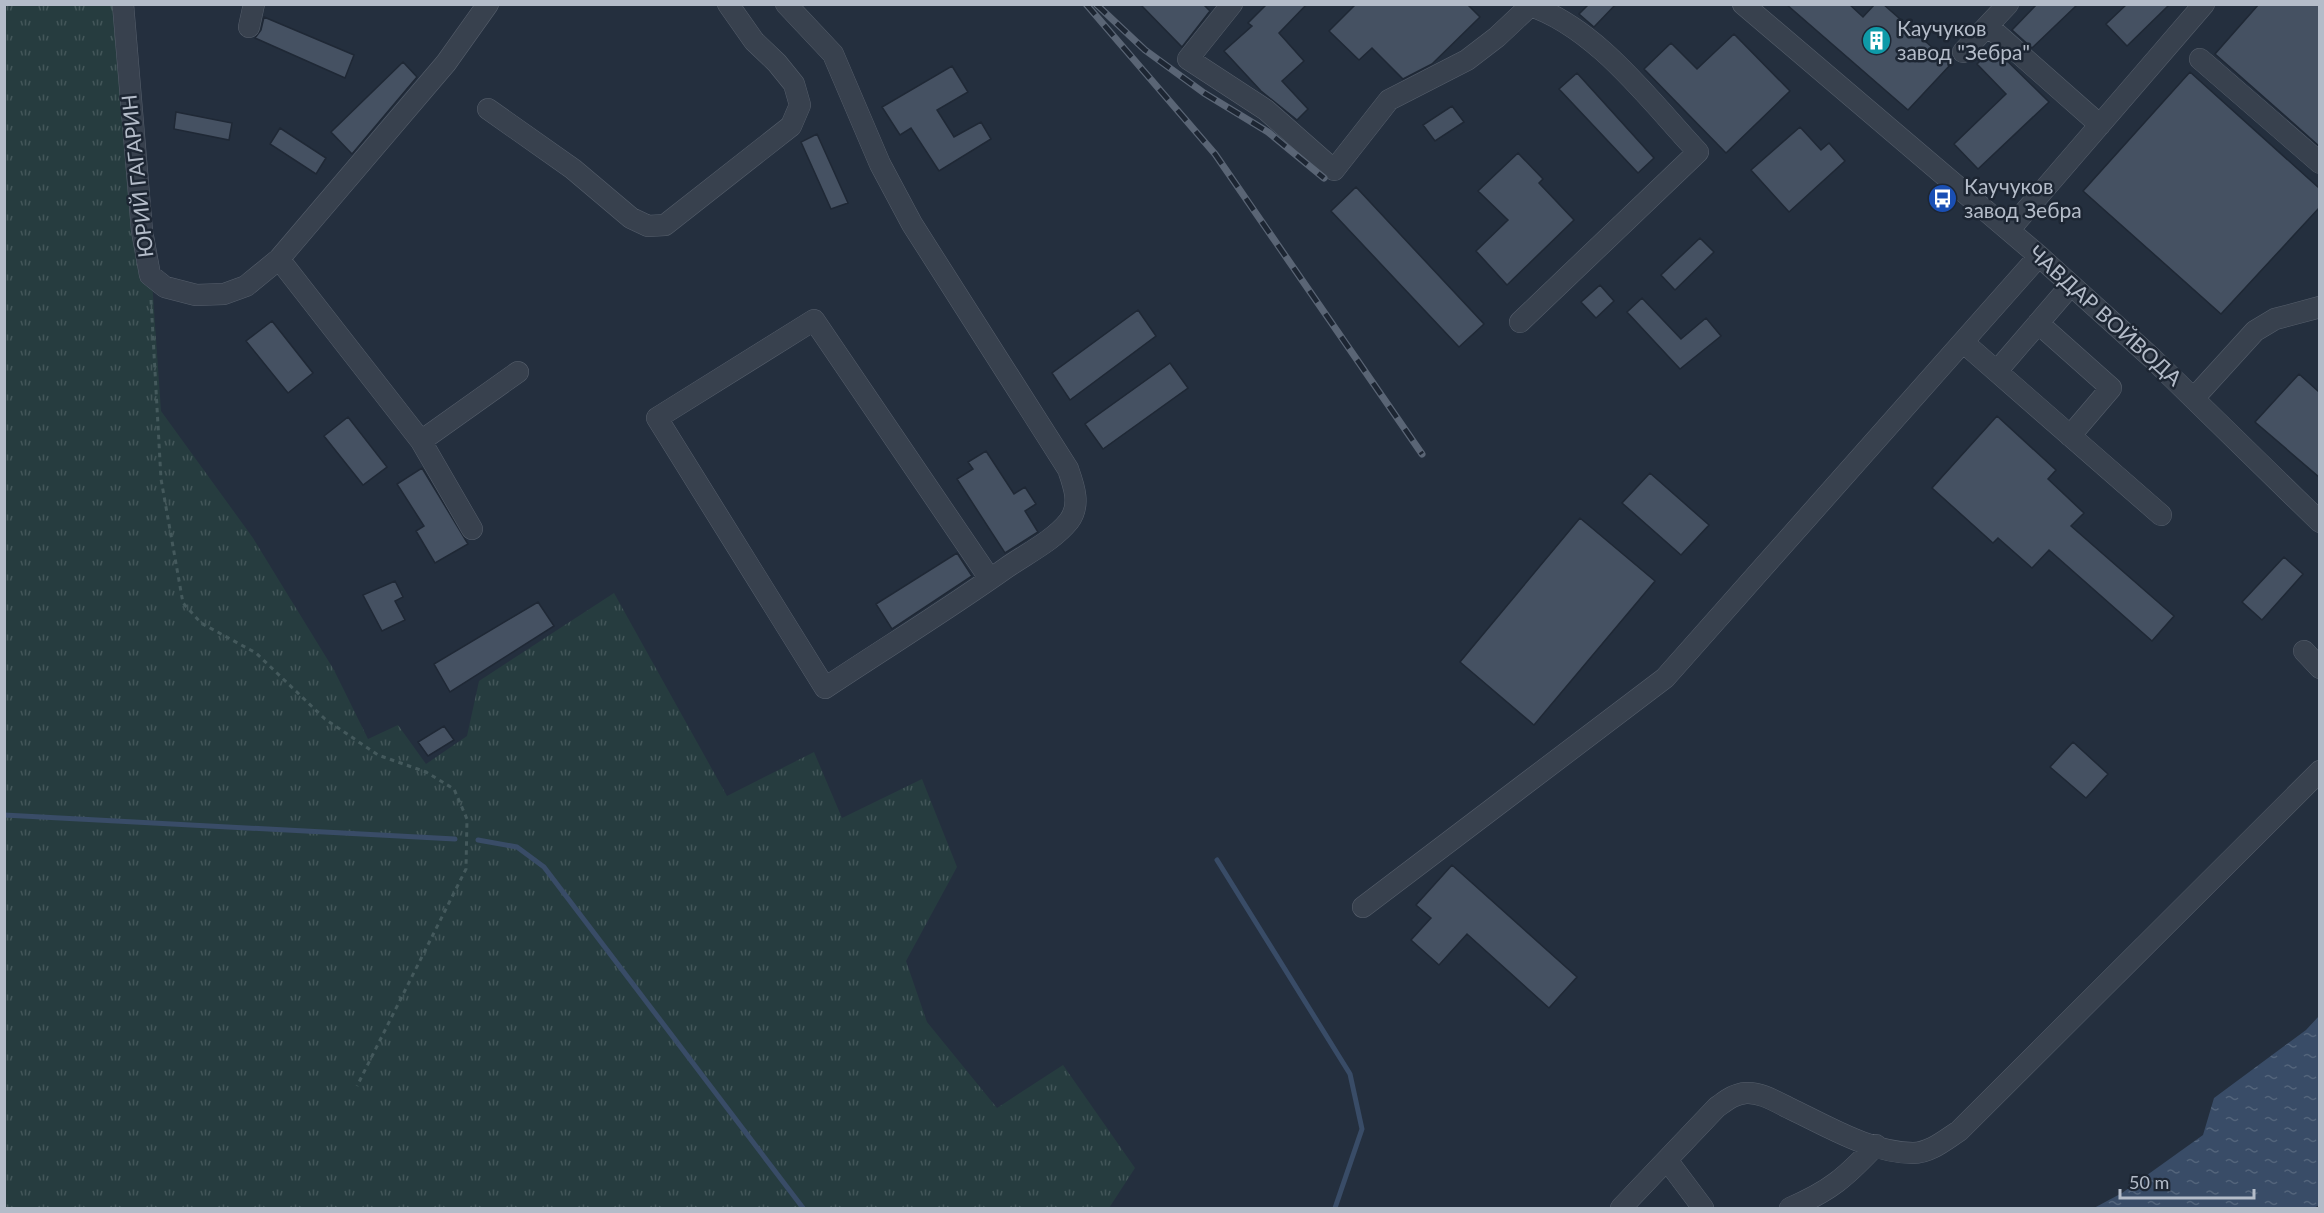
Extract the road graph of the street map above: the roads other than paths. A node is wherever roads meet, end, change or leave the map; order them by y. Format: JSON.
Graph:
{"nodes":[{"id":1,"x":123,"y":4,"type":"edge"},
{"id":2,"x":254,"y":4,"type":"edge"},
{"id":3,"x":488,"y":4,"type":"edge"},
{"id":4,"x":728,"y":4,"type":"edge"},
{"id":5,"x":786,"y":4,"type":"edge"},
{"id":6,"x":1232,"y":4,"type":"edge"},
{"id":7,"x":1743,"y":4,"type":"edge"},
{"id":8,"x":2008,"y":4,"type":"edge"},
{"id":9,"x":2204,"y":4,"type":"edge"},
{"id":10,"x":1528,"y":5,"type":"edge"},
{"id":11,"x":1988,"y":26,"type":"junction"},
{"id":12,"x":249,"y":27,"type":"dead end"},
{"id":13,"x":1962,"y":52,"type":"dead end"},
{"id":14,"x":2200,"y":59,"type":"dead end"},
{"id":15,"x":488,"y":109,"type":"dead end"},
{"id":16,"x":2100,"y":125,"type":"junction"},
{"id":17,"x":2319,"y":163,"type":"edge"},
{"id":18,"x":2010,"y":230,"type":"junction"},
{"id":19,"x":2040,"y":256,"type":"junction"},
{"id":20,"x":279,"y":259,"type":"junction"},
{"id":21,"x":2072,"y":285,"type":"junction"},
{"id":22,"x":2319,"y":307,"type":"edge"},
{"id":23,"x":1520,"y":322,"type":"dead end"},
{"id":24,"x":2038,"y":323,"type":"junction"},
{"id":25,"x":1963,"y":342,"type":"junction"},
{"id":26,"x":1997,"y":371,"type":"junction"},
{"id":27,"x":518,"y":372,"type":"dead end"},
{"id":28,"x":2194,"y":398,"type":"junction"},
{"id":29,"x":2070,"y":436,"type":"junction"},
{"id":30,"x":421,"y":441,"type":"junction"},
{"id":31,"x":2161,"y":515,"type":"dead end"},
{"id":32,"x":2319,"y":522,"type":"edge"},
{"id":33,"x":472,"y":529,"type":"dead end"},
{"id":34,"x":990,"y":579,"type":"junction"},
{"id":35,"x":2304,"y":651,"type":"dead end"},
{"id":36,"x":2319,"y":669,"type":"edge"},
{"id":37,"x":2319,"y":771,"type":"edge"},
{"id":38,"x":1363,"y":907,"type":"dead end"},
{"id":39,"x":1876,"y":1145,"type":"junction"},
{"id":40,"x":1667,"y":1160,"type":"junction"},
{"id":41,"x":1622,"y":1209,"type":"edge"},
{"id":42,"x":1703,"y":1209,"type":"edge"},
{"id":43,"x":1790,"y":1209,"type":"edge"}],
"edges":[{"from":1,"to":20,"type":"street","name":"ЮРИЙ ГАГАРИН"},
{"from":2,"to":12,"type":"street"},
{"from":3,"to":20,"type":"street","name":"ЮРИЙ ГАГАРИН"},
{"from":4,"to":15,"type":"street"},
{"from":5,"to":34,"type":"street"},
{"from":6,"to":10,"type":"street"},
{"from":7,"to":18,"type":"street","name":"ЧАВДАР ВОЙВОДА"},
{"from":8,"to":11,"type":"street"},
{"from":9,"to":16,"type":"street"},
{"from":10,"to":23,"type":"street"},
{"from":11,"to":13,"type":"street"},
{"from":11,"to":16,"type":"street"},
{"from":14,"to":17,"type":"street"},
{"from":16,"to":18,"type":"street"},
{"from":18,"to":19,"type":"street","name":"ЧАВДАР ВОЙВОДА"},
{"from":19,"to":21,"type":"street","name":"ЧАВДАР ВОЙВОДА"},
{"from":19,"to":25,"type":"street"},
{"from":20,"to":30,"type":"street"},
{"from":21,"to":24,"type":"street"},
{"from":21,"to":28,"type":"street","name":"ЧАВДАР ВОЙВОДА"},
{"from":22,"to":28,"type":"street"},
{"from":24,"to":26,"type":"street"},
{"from":24,"to":29,"type":"street"},
{"from":25,"to":26,"type":"street"},
{"from":25,"to":38,"type":"street"},
{"from":26,"to":29,"type":"street"},
{"from":27,"to":30,"type":"street"},
{"from":28,"to":32,"type":"street","name":"ЧАВДАР ВОЙВОДА"},
{"from":29,"to":31,"type":"street"},
{"from":30,"to":33,"type":"street"},
{"from":34,"to":34,"type":"street"},
{"from":35,"to":36,"type":"street"},
{"from":37,"to":39,"type":"street"},
{"from":39,"to":40,"type":"street"},
{"from":39,"to":43,"type":"street"},
{"from":40,"to":41,"type":"street"},
{"from":40,"to":42,"type":"street"}]}
